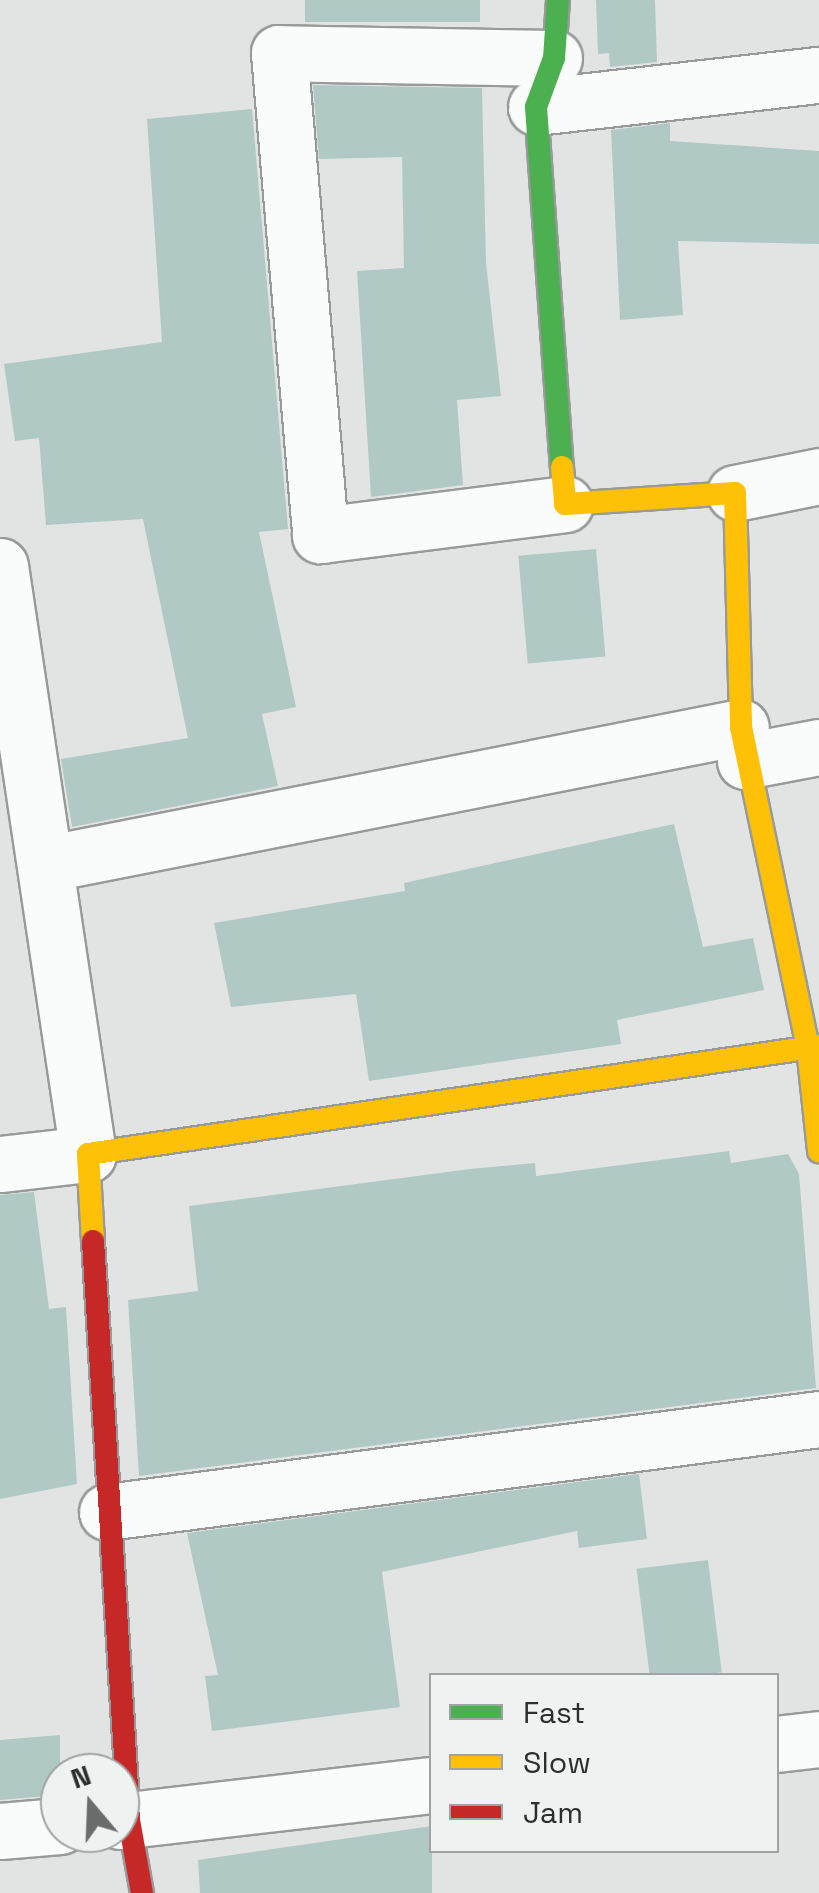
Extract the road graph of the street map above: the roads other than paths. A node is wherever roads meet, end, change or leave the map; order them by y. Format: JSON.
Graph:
{"nodes":[{"id":1,"x":558,"y":0,"type":"edge"},
{"id":2,"x":819,"y":75,"type":"edge"},
{"id":3,"x":545,"y":82,"type":"junction"},
{"id":4,"x":819,"y":476,"type":"edge"},
{"id":5,"x":736,"y":493,"type":"junction"},
{"id":6,"x":565,"y":504,"type":"junction"},
{"id":7,"x":0,"y":566,"type":"edge"},
{"id":8,"x":743,"y":744,"type":"junction"},
{"id":9,"x":819,"y":748,"type":"edge"},
{"id":10,"x":50,"y":863,"type":"junction"},
{"id":11,"x":813,"y":1047,"type":"edge"},
{"id":12,"x":819,"y":1151,"type":"edge"},
{"id":13,"x":88,"y":1154,"type":"junction"},
{"id":14,"x":0,"y":1164,"type":"edge"},
{"id":15,"x":819,"y":1418,"type":"edge"},
{"id":16,"x":107,"y":1512,"type":"junction"},
{"id":17,"x":819,"y":1739,"type":"edge"},
{"id":18,"x":779,"y":1744,"type":"edge"},
{"id":19,"x":120,"y":1753,"type":"edge"},
{"id":20,"x":429,"y":1784,"type":"edge"},
{"id":21,"x":140,"y":1818,"type":"edge"},
{"id":22,"x":40,"y":1828,"type":"edge"},
{"id":23,"x":0,"y":1831,"type":"edge"},
{"id":24,"x":132,"y":1853,"type":"edge"},
{"id":25,"x":142,"y":1893,"type":"edge"}],
"edges":[{"from":1,"to":3,"type":"street"},
{"from":2,"to":3,"type":"street"},
{"from":3,"to":6,"type":"street"},
{"from":3,"to":6,"type":"street"},
{"from":4,"to":5,"type":"street"},
{"from":5,"to":6,"type":"street"},
{"from":5,"to":8,"type":"street"},
{"from":7,"to":10,"type":"street"},
{"from":8,"to":9,"type":"street"},
{"from":8,"to":10,"type":"street"},
{"from":8,"to":11,"type":"street"},
{"from":10,"to":13,"type":"street"},
{"from":11,"to":12,"type":"street"},
{"from":11,"to":13,"type":"street"},
{"from":13,"to":14,"type":"street"},
{"from":13,"to":16,"type":"street"},
{"from":15,"to":16,"type":"street"},
{"from":16,"to":19,"type":"street"},
{"from":17,"to":18,"type":"street"},
{"from":20,"to":21,"type":"street"},
{"from":22,"to":23,"type":"street"},
{"from":24,"to":25,"type":"street"}]}
